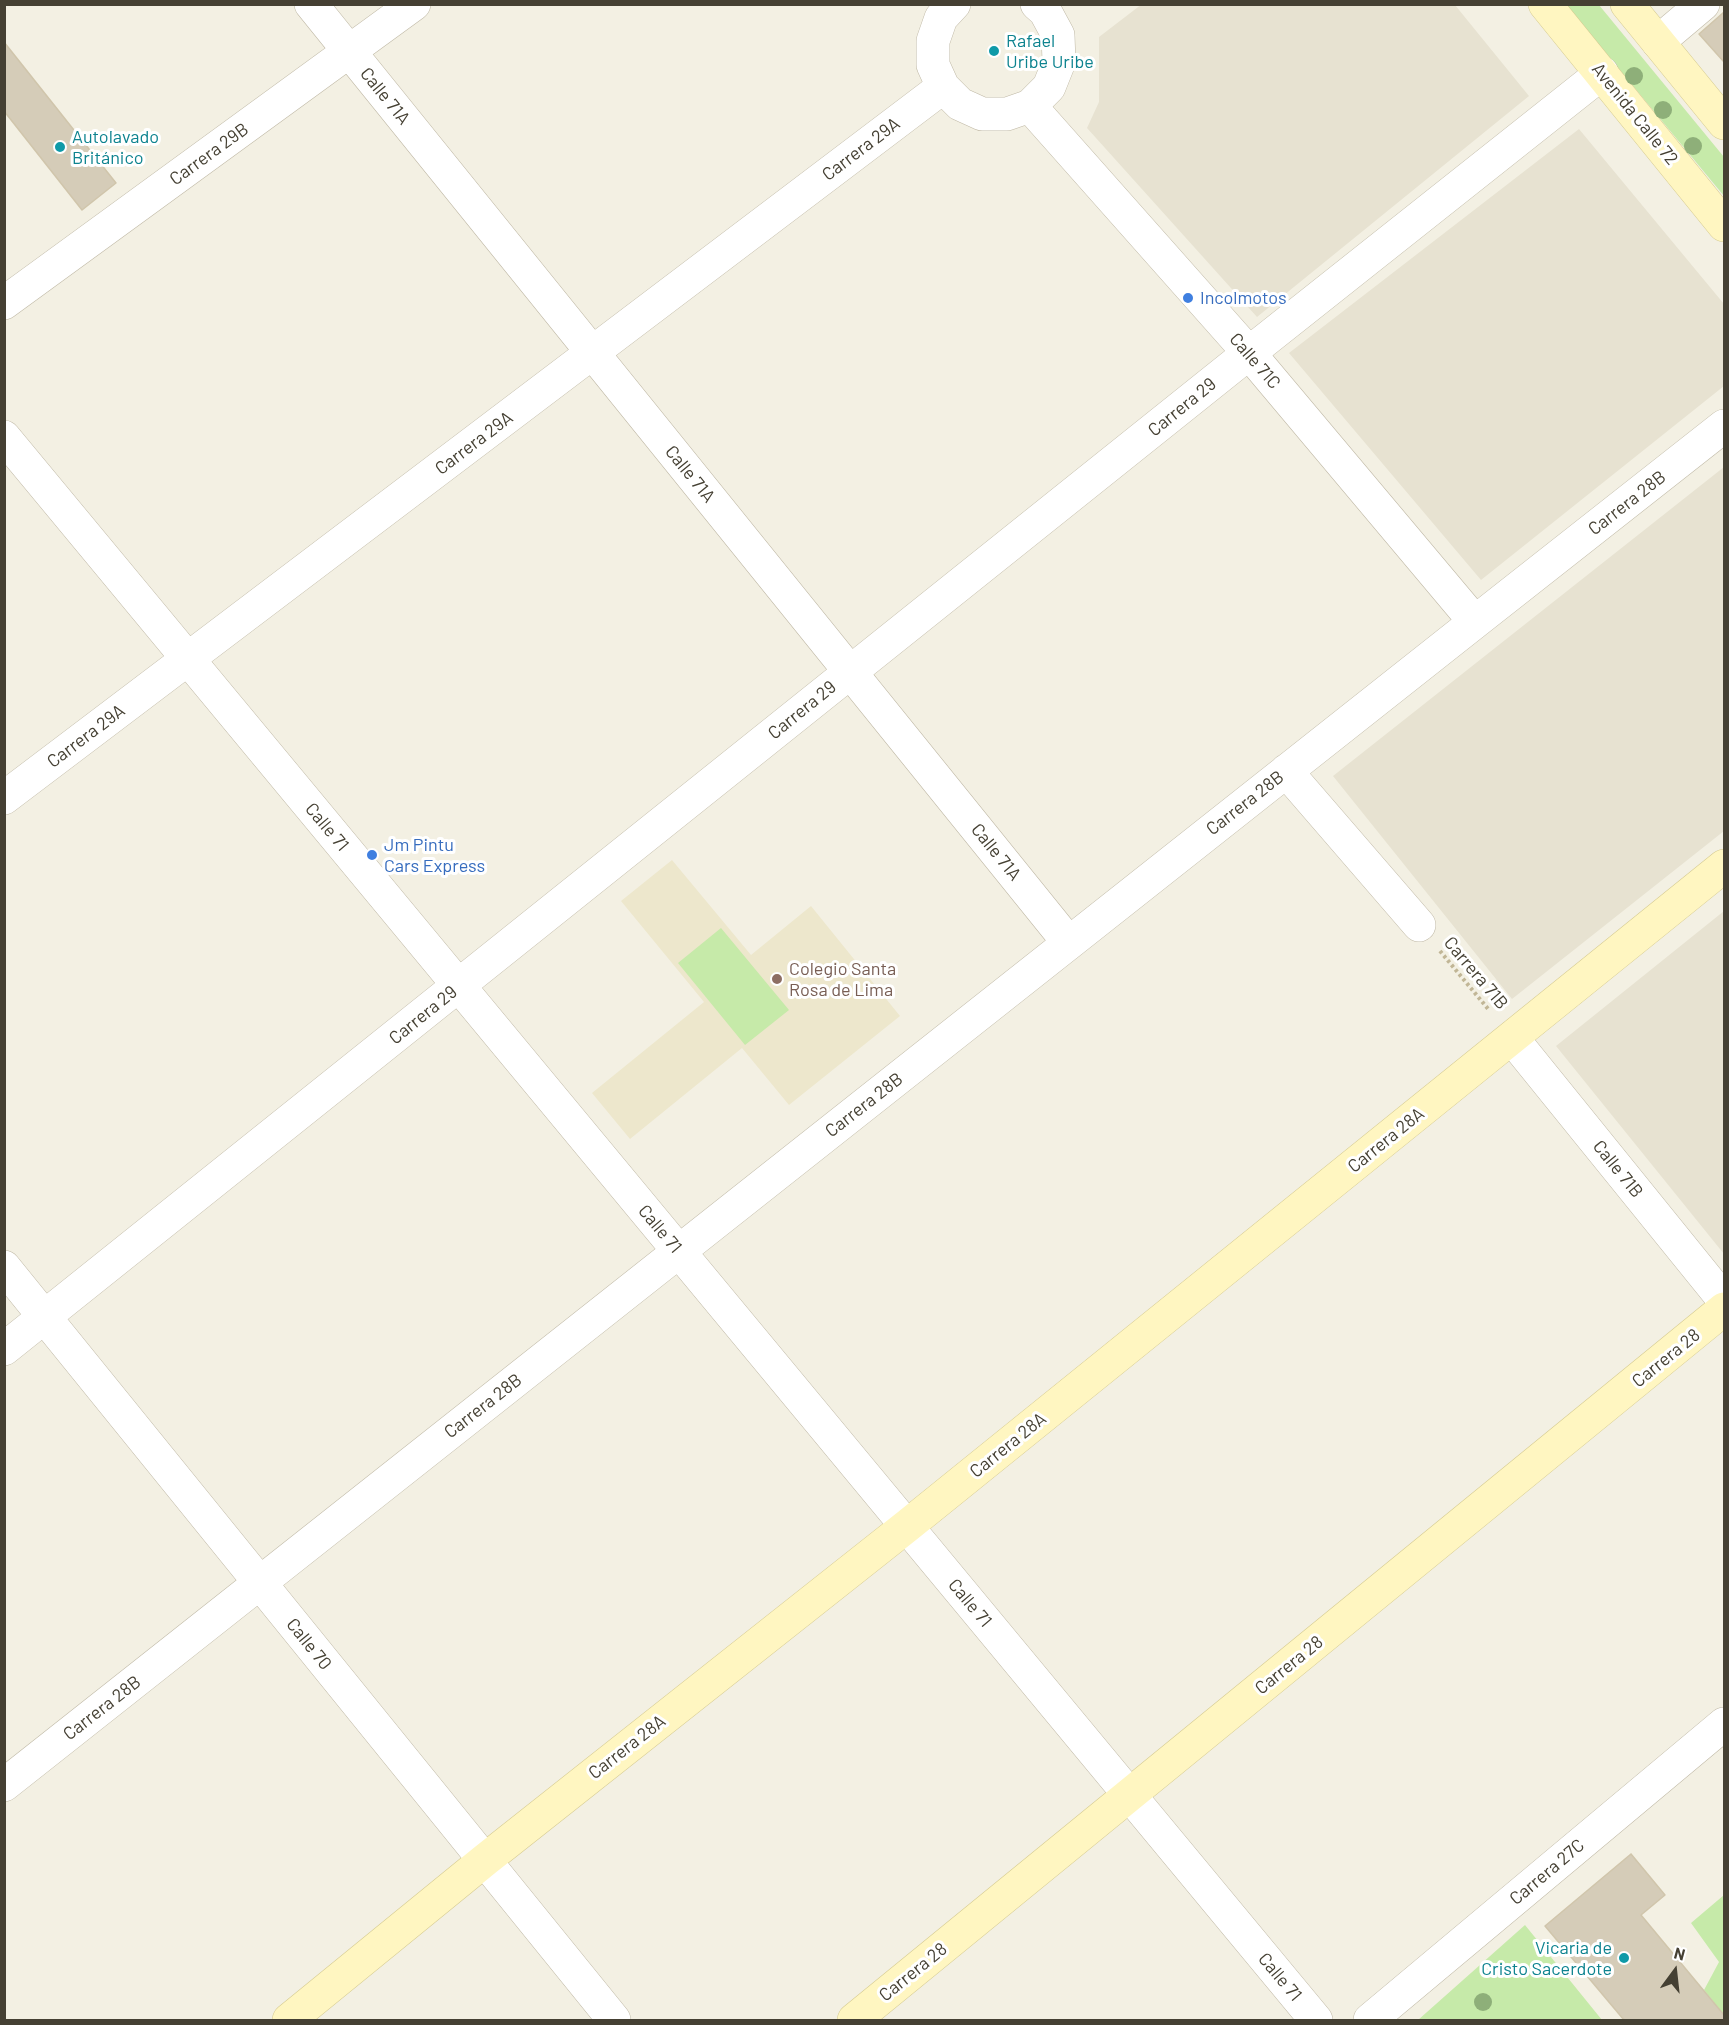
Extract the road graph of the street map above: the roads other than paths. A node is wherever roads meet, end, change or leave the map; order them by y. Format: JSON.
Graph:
{"nodes":[{"id":1,"x":311,"y":4,"type":"edge"},
{"id":2,"x":414,"y":4,"type":"edge"},
{"id":3,"x":954,"y":4,"type":"edge"},
{"id":4,"x":1545,"y":4,"type":"edge"},
{"id":5,"x":1627,"y":4,"type":"edge"},
{"id":6,"x":1703,"y":4,"type":"edge"},
{"id":7,"x":1045,"y":7,"type":"edge"},
{"id":8,"x":1658,"y":42,"type":"junction"},
{"id":9,"x":350,"y":52,"type":"junction"},
{"id":10,"x":1602,"y":74,"type":"junction"},
{"id":11,"x":943,"y":87,"type":"junction"},
{"id":12,"x":1030,"y":106,"type":"junction"},
{"id":13,"x":1725,"y":123,"type":"edge"},
{"id":14,"x":1725,"y":225,"type":"edge"},
{"id":15,"x":4,"y":303,"type":"edge"},
{"id":16,"x":593,"y":352,"type":"junction"},
{"id":17,"x":1249,"y":353,"type":"junction"},
{"id":18,"x":1725,"y":426,"type":"edge"},
{"id":19,"x":4,"y":437,"type":"edge"},
{"id":20,"x":1475,"y":621,"type":"junction"},
{"id":21,"x":188,"y":658,"type":"junction"},
{"id":22,"x":850,"y":672,"type":"junction"},
{"id":23,"x":1286,"y":771,"type":"junction"},
{"id":24,"x":4,"y":798,"type":"edge"},
{"id":25,"x":1725,"y":866,"type":"edge"},
{"id":26,"x":1419,"y":925,"type":"road end"},
{"id":27,"x":1069,"y":943,"type":"junction"},
{"id":28,"x":459,"y":986,"type":"junction"},
{"id":29,"x":1512,"y":1038,"type":"junction"},
{"id":30,"x":679,"y":1251,"type":"junction"},
{"id":31,"x":4,"y":1267,"type":"edge"},
{"id":32,"x":1725,"y":1300,"type":"edge"},
{"id":33,"x":1725,"y":1309,"type":"edge"},
{"id":34,"x":46,"y":1318,"type":"junction"},
{"id":35,"x":4,"y":1349,"type":"edge"},
{"id":36,"x":907,"y":1526,"type":"junction"},
{"id":37,"x":260,"y":1583,"type":"junction"},
{"id":38,"x":1725,"y":1724,"type":"edge"},
{"id":39,"x":4,"y":1785,"type":"edge"},
{"id":40,"x":1130,"y":1796,"type":"junction"},
{"id":41,"x":485,"y":1860,"type":"junction"},
{"id":42,"x":289,"y":2020,"type":"edge"},
{"id":43,"x":614,"y":2020,"type":"edge"},
{"id":44,"x":854,"y":2020,"type":"edge"},
{"id":45,"x":1316,"y":2020,"type":"edge"},
{"id":46,"x":1370,"y":2020,"type":"edge"}],
"edges":[{"from":1,"to":9,"type":"street","name":"Calle 71A"},
{"from":2,"to":9,"type":"street","name":"Carrera 29B"},
{"from":3,"to":11,"type":"street"},
{"from":4,"to":10,"type":"street","name":"Avenida Calle 72"},
{"from":5,"to":8,"type":"street"},
{"from":6,"to":8,"type":"street"},
{"from":7,"to":12,"type":"street"},
{"from":8,"to":13,"type":"street"},
{"from":9,"to":15,"type":"street","name":"Carrera 29B"},
{"from":9,"to":16,"type":"street","name":"Calle 71A"},
{"from":10,"to":14,"type":"street","name":"Avenida Calle 72"},
{"from":10,"to":17,"type":"street","name":"Carrera 29"},
{"from":11,"to":12,"type":"street"},
{"from":11,"to":16,"type":"street","name":"Carrera 29A"},
{"from":12,"to":17,"type":"street","name":"Calle 71C"},
{"from":16,"to":21,"type":"street","name":"Carrera 29A"},
{"from":16,"to":22,"type":"street","name":"Calle 71A"},
{"from":17,"to":20,"type":"street","name":"Calle 71C"},
{"from":17,"to":22,"type":"street","name":"Carrera 29"},
{"from":18,"to":20,"type":"street","name":"Carrera 28B"},
{"from":19,"to":21,"type":"street","name":"Calle 71"},
{"from":20,"to":23,"type":"street","name":"Carrera 28B"},
{"from":21,"to":24,"type":"street","name":"Carrera 29A"},
{"from":21,"to":28,"type":"street","name":"Calle 71"},
{"from":22,"to":27,"type":"street","name":"Calle 71A"},
{"from":22,"to":28,"type":"street","name":"Carrera 29"},
{"from":23,"to":26,"type":"street"},
{"from":23,"to":27,"type":"street","name":"Carrera 28B"},
{"from":25,"to":29,"type":"street","name":"Carrera 28A"},
{"from":27,"to":30,"type":"street","name":"Carrera 28B"},
{"from":28,"to":30,"type":"street","name":"Calle 71"},
{"from":28,"to":34,"type":"street","name":"Carrera 29"},
{"from":29,"to":32,"type":"street","name":"Calle 71B"},
{"from":29,"to":36,"type":"street","name":"Carrera 28A"},
{"from":30,"to":36,"type":"street","name":"Calle 71"},
{"from":30,"to":37,"type":"street","name":"Carrera 28B"},
{"from":31,"to":34,"type":"street","name":"Calle 70"},
{"from":33,"to":40,"type":"street","name":"Carrera 28"},
{"from":34,"to":35,"type":"street","name":"Carrera 29"},
{"from":34,"to":37,"type":"street","name":"Calle 70"},
{"from":36,"to":40,"type":"street","name":"Calle 71"},
{"from":36,"to":41,"type":"street","name":"Carrera 28A"},
{"from":37,"to":39,"type":"street","name":"Carrera 28B"},
{"from":37,"to":41,"type":"street","name":"Calle 70"},
{"from":38,"to":46,"type":"street","name":"Carrera 27C"},
{"from":40,"to":44,"type":"street","name":"Carrera 28"},
{"from":40,"to":45,"type":"street","name":"Calle 71"},
{"from":41,"to":42,"type":"street","name":"Carrera 28A"},
{"from":41,"to":43,"type":"street","name":"Calle 70"}]}
